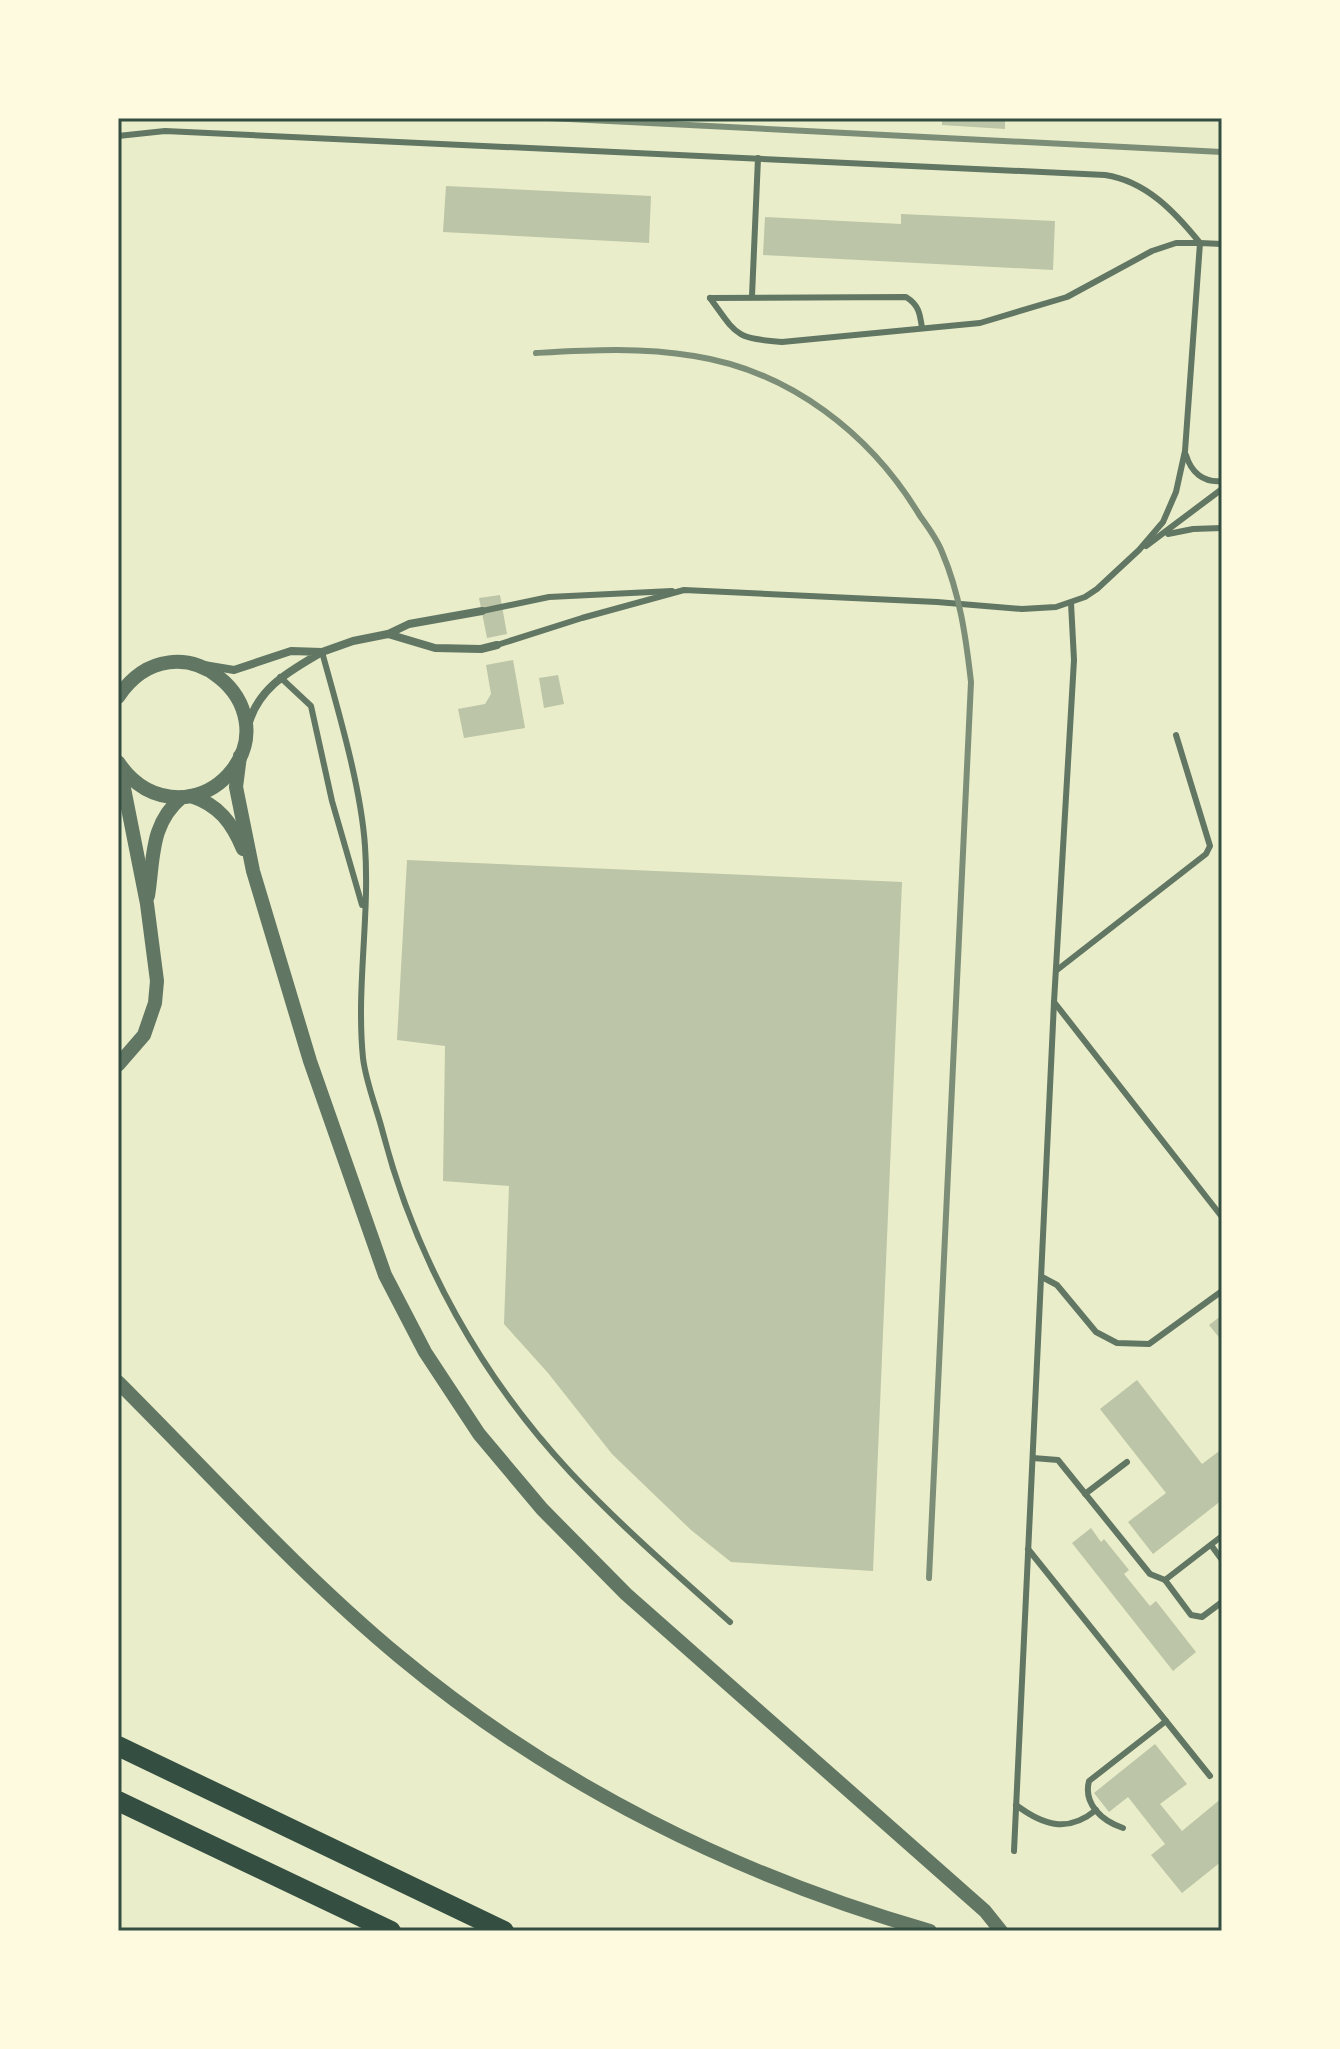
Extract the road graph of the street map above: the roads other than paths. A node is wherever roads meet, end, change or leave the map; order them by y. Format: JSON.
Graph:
{"nodes":[{"id":1,"x":118,"y":136,"type":"edge"},
{"id":2,"x":758,"y":158,"type":"junction"},
{"id":3,"x":1200,"y":243,"type":"junction"},
{"id":4,"x":1222,"y":244,"type":"edge"},
{"id":5,"x":752,"y":296,"type":"junction"},
{"id":6,"x":922,"y":328,"type":"junction"},
{"id":7,"x":1185,"y":451,"type":"junction"},
{"id":8,"x":1222,"y":481,"type":"edge"},
{"id":9,"x":1222,"y":489,"type":"edge"},
{"id":10,"x":1222,"y":528,"type":"edge"},
{"id":11,"x":1161,"y":537,"type":"junction"},
{"id":12,"x":1139,"y":550,"type":"junction"},
{"id":13,"x":684,"y":590,"type":"junction"},
{"id":14,"x":1071,"y":603,"type":"junction"},
{"id":15,"x":482,"y":611,"type":"joint"},
{"id":16,"x":388,"y":634,"type":"junction"},
{"id":17,"x":497,"y":645,"type":"joint"},
{"id":18,"x":322,"y":652,"type":"junction"},
{"id":19,"x":190,"y":662,"type":"junction"},
{"id":20,"x":146,"y":669,"type":"junction"},
{"id":21,"x":280,"y":677,"type":"junction"},
{"id":22,"x":118,"y":683,"type":"edge"},
{"id":23,"x":118,"y":697,"type":"edge"},
{"id":24,"x":1176,"y":735,"type":"dead end"},
{"id":25,"x":245,"y":739,"type":"junction"},
{"id":26,"x":240,"y":756,"type":"junction"},
{"id":27,"x":118,"y":763,"type":"edge"},
{"id":28,"x":186,"y":797,"type":"junction"},
{"id":29,"x":253,"y":871,"type":"junction"},
{"id":30,"x":147,"y":904,"type":"junction"},
{"id":31,"x":364,"y":915,"type":"junction"},
{"id":32,"x":1057,"y":970,"type":"junction"},
{"id":33,"x":1054,"y":1002,"type":"junction"},
{"id":34,"x":118,"y":1065,"type":"edge"},
{"id":35,"x":1222,"y":1217,"type":"edge"},
{"id":36,"x":1042,"y":1277,"type":"junction"},
{"id":37,"x":1222,"y":1291,"type":"edge"},
{"id":38,"x":118,"y":1382,"type":"edge"},
{"id":39,"x":1033,"y":1458,"type":"junction"},
{"id":40,"x":1127,"y":1462,"type":"dead end"},
{"id":41,"x":1085,"y":1494,"type":"junction"},
{"id":42,"x":1222,"y":1536,"type":"edge"},
{"id":43,"x":1211,"y":1545,"type":"junction"},
{"id":44,"x":1028,"y":1549,"type":"junction"},
{"id":45,"x":1222,"y":1560,"type":"edge"},
{"id":46,"x":1165,"y":1580,"type":"junction"},
{"id":47,"x":1222,"y":1602,"type":"edge"},
{"id":48,"x":730,"y":1622,"type":"dead end"},
{"id":49,"x":1166,"y":1721,"type":"junction"},
{"id":50,"x":118,"y":1746,"type":"edge"},
{"id":51,"x":1210,"y":1776,"type":"dead end"},
{"id":52,"x":118,"y":1801,"type":"edge"},
{"id":53,"x":1016,"y":1805,"type":"junction"},
{"id":54,"x":1096,"y":1810,"type":"junction"},
{"id":55,"x":1123,"y":1828,"type":"dead end"},
{"id":56,"x":1014,"y":1851,"type":"dead end"},
{"id":57,"x":391,"y":1931,"type":"edge"},
{"id":58,"x":504,"y":1931,"type":"edge"},
{"id":59,"x":930,"y":1931,"type":"edge"},
{"id":60,"x":1001,"y":1931,"type":"edge"}],
"edges":[{"from":1,"to":2,"type":"lane"},
{"from":2,"to":3,"type":"lane"},
{"from":2,"to":5,"type":"lane"},
{"from":3,"to":4,"type":"lane"},
{"from":3,"to":6,"type":"lane"},
{"from":3,"to":7,"type":"lane"},
{"from":5,"to":6,"type":"lane"},
{"from":5,"to":6,"type":"lane"},
{"from":7,"to":8,"type":"lane"},
{"from":7,"to":12,"type":"lane"},
{"from":9,"to":11,"type":"lane"},
{"from":10,"to":11,"type":"lane"},
{"from":11,"to":12,"type":"lane"},
{"from":12,"to":14,"type":"lane"},
{"from":13,"to":14,"type":"lane"},
{"from":13,"to":15,"type":"lane"},
{"from":13,"to":17,"type":"lane"},
{"from":14,"to":32,"type":"lane"},
{"from":15,"to":16,"type":"street"},
{"from":16,"to":17,"type":"street"},
{"from":16,"to":18,"type":"street"},
{"from":18,"to":19,"type":"street"},
{"from":18,"to":21,"type":"street"},
{"from":18,"to":31,"type":"lane"},
{"from":19,"to":20,"type":"street"},
{"from":19,"to":25,"type":"street"},
{"from":20,"to":22,"type":"street"},
{"from":20,"to":23,"type":"street"},
{"from":21,"to":25,"type":"street"},
{"from":21,"to":31,"type":"lane"},
{"from":24,"to":32,"type":"lane"},
{"from":25,"to":26,"type":"street"},
{"from":26,"to":28,"type":"street"},
{"from":26,"to":29,"type":"street"},
{"from":27,"to":28,"type":"street"},
{"from":27,"to":30,"type":"street"},
{"from":28,"to":29,"type":"street"},
{"from":28,"to":30,"type":"street"},
{"from":29,"to":60,"type":"street"},
{"from":30,"to":34,"type":"street"},
{"from":31,"to":48,"type":"lane"},
{"from":32,"to":33,"type":"lane"},
{"from":33,"to":35,"type":"lane"},
{"from":33,"to":36,"type":"lane"},
{"from":36,"to":37,"type":"lane"},
{"from":36,"to":39,"type":"lane"},
{"from":38,"to":59,"type":"street"},
{"from":39,"to":41,"type":"lane"},
{"from":39,"to":44,"type":"lane"},
{"from":40,"to":41,"type":"lane"},
{"from":41,"to":46,"type":"lane"},
{"from":42,"to":43,"type":"lane"},
{"from":43,"to":45,"type":"lane"},
{"from":43,"to":46,"type":"lane"},
{"from":44,"to":49,"type":"lane"},
{"from":44,"to":53,"type":"lane"},
{"from":46,"to":47,"type":"lane"},
{"from":49,"to":51,"type":"lane"},
{"from":49,"to":54,"type":"lane"},
{"from":50,"to":58,"type":"highway"},
{"from":52,"to":57,"type":"highway"},
{"from":53,"to":54,"type":"lane"},
{"from":53,"to":56,"type":"lane"},
{"from":54,"to":55,"type":"lane"}]}
